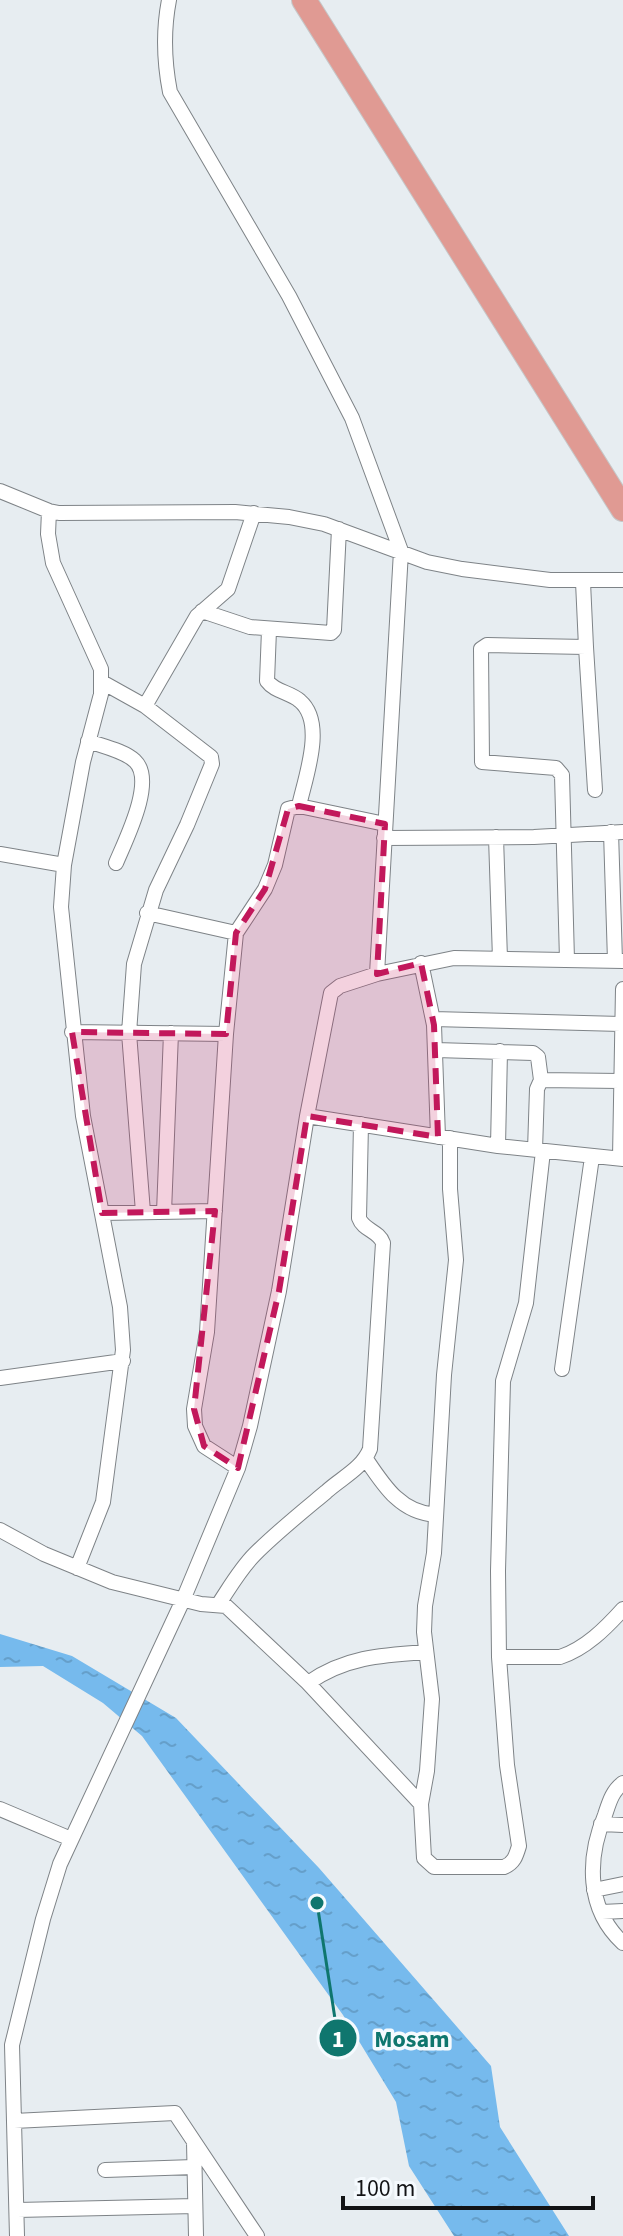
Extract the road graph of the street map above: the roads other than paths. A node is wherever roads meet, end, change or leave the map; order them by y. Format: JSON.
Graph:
{"nodes":[{"id":1,"x":169,"y":0,"type":"edge"},
{"id":2,"x":304,"y":0,"type":"edge"},
{"id":3,"x":0,"y":491,"type":"edge"},
{"id":4,"x":623,"y":509,"type":"edge"},
{"id":5,"x":49,"y":511,"type":"junction"},
{"id":6,"x":254,"y":513,"type":"junction"},
{"id":7,"x":339,"y":529,"type":"junction"},
{"id":8,"x":401,"y":551,"type":"junction"},
{"id":9,"x":623,"y":580,"type":"edge"},
{"id":10,"x":583,"y":582,"type":"junction"},
{"id":11,"x":202,"y":611,"type":"junction"},
{"id":12,"x":269,"y":630,"type":"junction"},
{"id":13,"x":586,"y":647,"type":"junction"},
{"id":14,"x":102,"y":682,"type":"junction"},
{"id":15,"x":145,"y":706,"type":"junction"},
{"id":16,"x":88,"y":741,"type":"junction"},
{"id":17,"x":595,"y":790,"type":"dead end"},
{"id":18,"x":299,"y":806,"type":"junction"},
{"id":19,"x":384,"y":831,"type":"junction"},
{"id":20,"x":617,"y":832,"type":"edge"},
{"id":21,"x":564,"y":835,"type":"junction"},
{"id":22,"x":496,"y":837,"type":"junction"},
{"id":23,"x":0,"y":854,"type":"edge"},
{"id":24,"x":116,"y":863,"type":"dead end"},
{"id":25,"x":64,"y":865,"type":"junction"},
{"id":26,"x":147,"y":913,"type":"junction"},
{"id":27,"x":236,"y":933,"type":"junction"},
{"id":28,"x":500,"y":959,"type":"junction"},
{"id":29,"x":567,"y":960,"type":"junction"},
{"id":30,"x":619,"y":961,"type":"edge"},
{"id":31,"x":421,"y":963,"type":"junction"},
{"id":32,"x":377,"y":974,"type":"junction"},
{"id":33,"x":623,"y":989,"type":"edge"},
{"id":34,"x":433,"y":1019,"type":"junction"},
{"id":35,"x":621,"y":1024,"type":"edge"},
{"id":36,"x":72,"y":1032,"type":"junction"},
{"id":37,"x":129,"y":1033,"type":"junction"},
{"id":38,"x":171,"y":1033,"type":"junction"},
{"id":39,"x":226,"y":1034,"type":"junction"},
{"id":40,"x":436,"y":1050,"type":"junction"},
{"id":41,"x":500,"y":1051,"type":"junction"},
{"id":42,"x":541,"y":1080,"type":"junction"},
{"id":43,"x":620,"y":1081,"type":"junction"},
{"id":44,"x":307,"y":1116,"type":"junction"},
{"id":45,"x":361,"y":1124,"type":"junction"},
{"id":46,"x":444,"y":1138,"type":"junction"},
{"id":47,"x":498,"y":1146,"type":"junction"},
{"id":48,"x":539,"y":1151,"type":"junction"},
{"id":49,"x":592,"y":1157,"type":"junction"},
{"id":50,"x":622,"y":1158,"type":"edge"},
{"id":51,"x":215,"y":1211,"type":"junction"},
{"id":52,"x":143,"y":1212,"type":"junction"},
{"id":53,"x":164,"y":1212,"type":"junction"},
{"id":54,"x":102,"y":1213,"type":"junction"},
{"id":55,"x":123,"y":1361,"type":"junction"},
{"id":56,"x":562,"y":1369,"type":"dead end"},
{"id":57,"x":0,"y":1378,"type":"edge"},
{"id":58,"x":366,"y":1459,"type":"junction"},
{"id":59,"x":238,"y":1468,"type":"junction"},
{"id":60,"x":436,"y":1515,"type":"junction"},
{"id":61,"x":0,"y":1530,"type":"edge"},
{"id":62,"x":77,"y":1568,"type":"junction"},
{"id":63,"x":183,"y":1600,"type":"junction"},
{"id":64,"x":218,"y":1605,"type":"junction"},
{"id":65,"x":623,"y":1609,"type":"edge"},
{"id":66,"x":426,"y":1652,"type":"junction"},
{"id":67,"x":499,"y":1657,"type":"junction"},
{"id":68,"x":308,"y":1683,"type":"junction"},
{"id":69,"x":623,"y":1783,"type":"edge"},
{"id":70,"x":421,"y":1804,"type":"junction"},
{"id":71,"x":0,"y":1809,"type":"edge"},
{"id":72,"x":601,"y":1824,"type":"junction"},
{"id":73,"x":623,"y":1825,"type":"edge"},
{"id":74,"x":71,"y":1839,"type":"junction"},
{"id":75,"x":623,"y":1884,"type":"edge"},
{"id":76,"x":594,"y":1890,"type":"junction"},
{"id":77,"x":623,"y":1911,"type":"edge"},
{"id":78,"x":602,"y":1912,"type":"junction"},
{"id":79,"x":623,"y":1943,"type":"edge"},
{"id":80,"x":6,"y":2045,"type":"edge"},
{"id":81,"x":14,"y":2121,"type":"junction"},
{"id":82,"x":194,"y":2141,"type":"junction"},
{"id":83,"x":194,"y":2167,"type":"junction"},
{"id":84,"x":105,"y":2170,"type":"dead end"},
{"id":85,"x":0,"y":2199,"type":"edge"},
{"id":86,"x":16,"y":2205,"type":"junction"},
{"id":87,"x":195,"y":2206,"type":"junction"},
{"id":88,"x":17,"y":2236,"type":"edge"},
{"id":89,"x":196,"y":2236,"type":"edge"},
{"id":90,"x":257,"y":2236,"type":"edge"}],
"edges":[{"from":1,"to":8,"type":"street"},
{"from":2,"to":4,"type":"highway"},
{"from":3,"to":5,"type":"street"},
{"from":5,"to":6,"type":"street"},
{"from":5,"to":14,"type":"street"},
{"from":6,"to":7,"type":"street"},
{"from":6,"to":11,"type":"street"},
{"from":7,"to":8,"type":"street"},
{"from":7,"to":12,"type":"street"},
{"from":8,"to":10,"type":"street"},
{"from":8,"to":19,"type":"street"},
{"from":9,"to":10,"type":"street"},
{"from":10,"to":13,"type":"street"},
{"from":11,"to":12,"type":"street"},
{"from":11,"to":15,"type":"street"},
{"from":12,"to":18,"type":"street"},
{"from":13,"to":17,"type":"street"},
{"from":13,"to":21,"type":"street"},
{"from":14,"to":15,"type":"street"},
{"from":14,"to":16,"type":"street"},
{"from":15,"to":26,"type":"street"},
{"from":16,"to":24,"type":"street"},
{"from":16,"to":25,"type":"street"},
{"from":18,"to":19,"type":"street"},
{"from":18,"to":27,"type":"street"},
{"from":19,"to":22,"type":"street"},
{"from":19,"to":32,"type":"street"},
{"from":20,"to":21,"type":"street"},
{"from":20,"to":30,"type":"street"},
{"from":21,"to":22,"type":"street"},
{"from":21,"to":29,"type":"street"},
{"from":22,"to":28,"type":"street"},
{"from":23,"to":25,"type":"street"},
{"from":25,"to":36,"type":"street"},
{"from":26,"to":27,"type":"street"},
{"from":26,"to":37,"type":"street"},
{"from":27,"to":39,"type":"street"},
{"from":28,"to":29,"type":"street"},
{"from":28,"to":31,"type":"street"},
{"from":29,"to":30,"type":"street"},
{"from":31,"to":32,"type":"street"},
{"from":31,"to":34,"type":"street"},
{"from":32,"to":44,"type":"street"},
{"from":33,"to":35,"type":"street"},
{"from":34,"to":35,"type":"street"},
{"from":34,"to":40,"type":"street"},
{"from":35,"to":43,"type":"street"},
{"from":36,"to":37,"type":"street"},
{"from":36,"to":54,"type":"street"},
{"from":37,"to":38,"type":"street"},
{"from":37,"to":52,"type":"street"},
{"from":38,"to":39,"type":"street"},
{"from":38,"to":53,"type":"street"},
{"from":39,"to":51,"type":"street"},
{"from":40,"to":41,"type":"street"},
{"from":40,"to":46,"type":"street"},
{"from":41,"to":42,"type":"street"},
{"from":41,"to":47,"type":"street"},
{"from":42,"to":43,"type":"street"},
{"from":42,"to":48,"type":"street"},
{"from":43,"to":50,"type":"street"},
{"from":44,"to":45,"type":"street"},
{"from":44,"to":59,"type":"street"},
{"from":45,"to":46,"type":"street"},
{"from":45,"to":58,"type":"street"},
{"from":46,"to":47,"type":"street"},
{"from":46,"to":60,"type":"street"},
{"from":47,"to":48,"type":"street"},
{"from":48,"to":49,"type":"street"},
{"from":48,"to":67,"type":"street"},
{"from":49,"to":50,"type":"street"},
{"from":49,"to":56,"type":"street"},
{"from":51,"to":53,"type":"street"},
{"from":51,"to":59,"type":"street"},
{"from":52,"to":53,"type":"street"},
{"from":52,"to":54,"type":"street"},
{"from":54,"to":55,"type":"street"},
{"from":55,"to":57,"type":"street"},
{"from":55,"to":62,"type":"street"},
{"from":58,"to":60,"type":"street"},
{"from":58,"to":64,"type":"street"},
{"from":59,"to":63,"type":"street"},
{"from":60,"to":66,"type":"street"},
{"from":61,"to":62,"type":"street"},
{"from":62,"to":63,"type":"street"},
{"from":63,"to":64,"type":"street"},
{"from":63,"to":74,"type":"street"},
{"from":64,"to":68,"type":"street"},
{"from":65,"to":67,"type":"street"},
{"from":66,"to":68,"type":"street"},
{"from":66,"to":70,"type":"street"},
{"from":67,"to":70,"type":"street"},
{"from":68,"to":70,"type":"street"},
{"from":69,"to":72,"type":"street"},
{"from":71,"to":74,"type":"street"},
{"from":72,"to":73,"type":"street"},
{"from":72,"to":76,"type":"street"},
{"from":74,"to":80,"type":"street"},
{"from":75,"to":76,"type":"street"},
{"from":76,"to":78,"type":"street"},
{"from":77,"to":78,"type":"street"},
{"from":78,"to":79,"type":"street"},
{"from":80,"to":81,"type":"street"},
{"from":81,"to":82,"type":"street"},
{"from":81,"to":86,"type":"street"},
{"from":82,"to":83,"type":"street"},
{"from":82,"to":90,"type":"street"},
{"from":83,"to":84,"type":"street"},
{"from":83,"to":87,"type":"street"},
{"from":85,"to":86,"type":"street"},
{"from":86,"to":87,"type":"street"},
{"from":86,"to":88,"type":"street"},
{"from":87,"to":89,"type":"street"}]}
